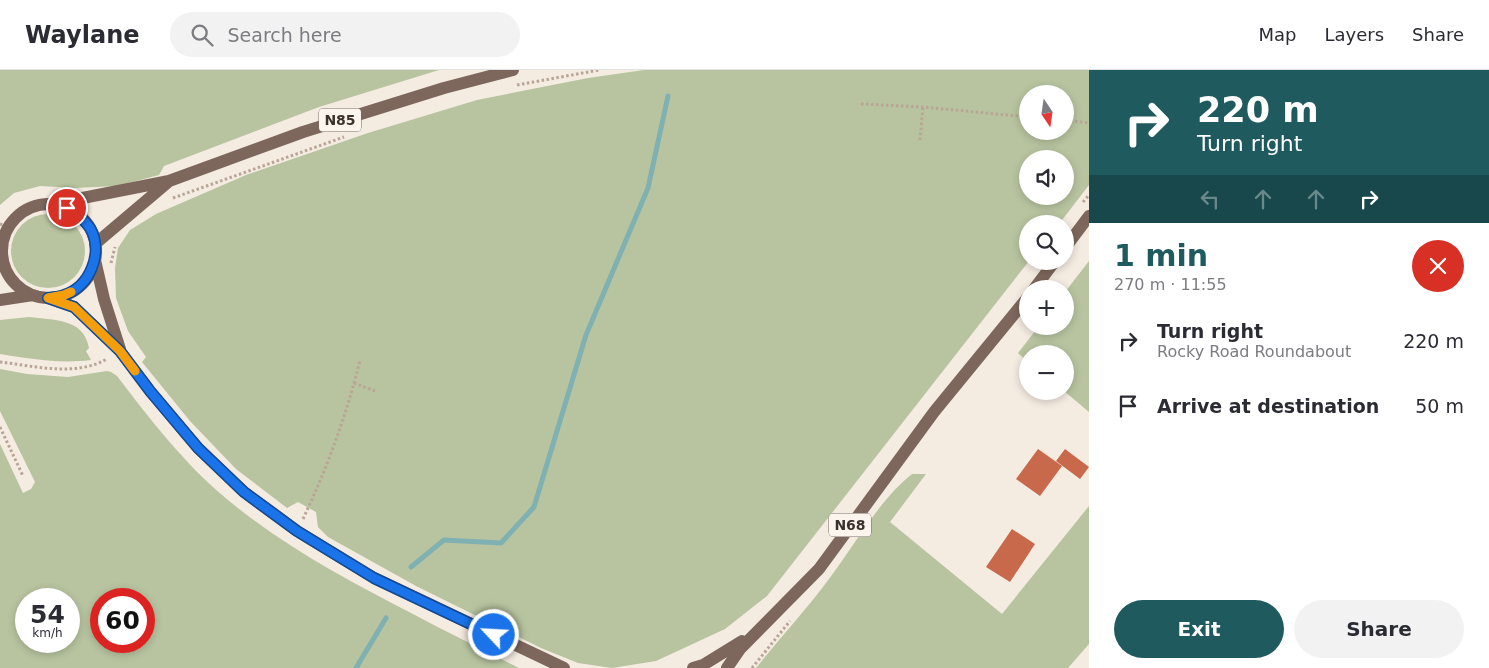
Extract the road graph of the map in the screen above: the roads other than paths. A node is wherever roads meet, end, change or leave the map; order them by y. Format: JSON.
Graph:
{"nodes":[{"id":1,"x":514,"y":70,"type":"edge"},
{"id":2,"x":169,"y":181,"type":"junction"},
{"id":3,"x":52,"y":204,"type":"junction"},
{"id":4,"x":1089,"y":216,"type":"edge"},
{"id":5,"x":4,"y":226,"type":"edge"},
{"id":6,"x":1074,"y":236,"type":"edge"},
{"id":7,"x":95,"y":244,"type":"junction"},
{"id":8,"x":1,"y":245,"type":"edge"},
{"id":9,"x":95,"y":260,"type":"junction"},
{"id":10,"x":33,"y":295,"type":"junction"},
{"id":11,"x":48,"y":298,"type":"junction"},
{"id":12,"x":0,"y":300,"type":"edge"},
{"id":13,"x":1019,"y":309,"type":"edge"},
{"id":14,"x":120,"y":351,"type":"junction"},
{"id":15,"x":758,"y":630,"type":"junction"},
{"id":16,"x":564,"y":668,"type":"edge"},
{"id":17,"x":693,"y":668,"type":"edge"},
{"id":18,"x":727,"y":668,"type":"edge"}],
"edges":[{"from":1,"to":2,"type":"main road","number":"N85"},
{"from":2,"to":3,"type":"main road","number":"N85"},
{"from":2,"to":7,"type":"main road","number":"N85"},
{"from":3,"to":5,"type":"main road","number":"N85"},
{"from":3,"to":7,"type":"main road","number":"N85"},
{"from":4,"to":6,"type":"main road"},
{"from":5,"to":8,"type":"main road","number":"N85"},
{"from":7,"to":9,"type":"main road","number":"N85"},
{"from":8,"to":10,"type":"main road","number":"N85"},
{"from":9,"to":11,"type":"main road","number":"N85"},
{"from":9,"to":14,"type":"main road"},
{"from":10,"to":11,"type":"main road","number":"N85"},
{"from":10,"to":12,"type":"main road","number":"N85"},
{"from":11,"to":14,"type":"main road"},
{"from":13,"to":15,"type":"main road","number":"N68"},
{"from":14,"to":16,"type":"main road"},
{"from":15,"to":17,"type":"main road","number":"N68"},
{"from":15,"to":18,"type":"main road","number":"N68"}]}
